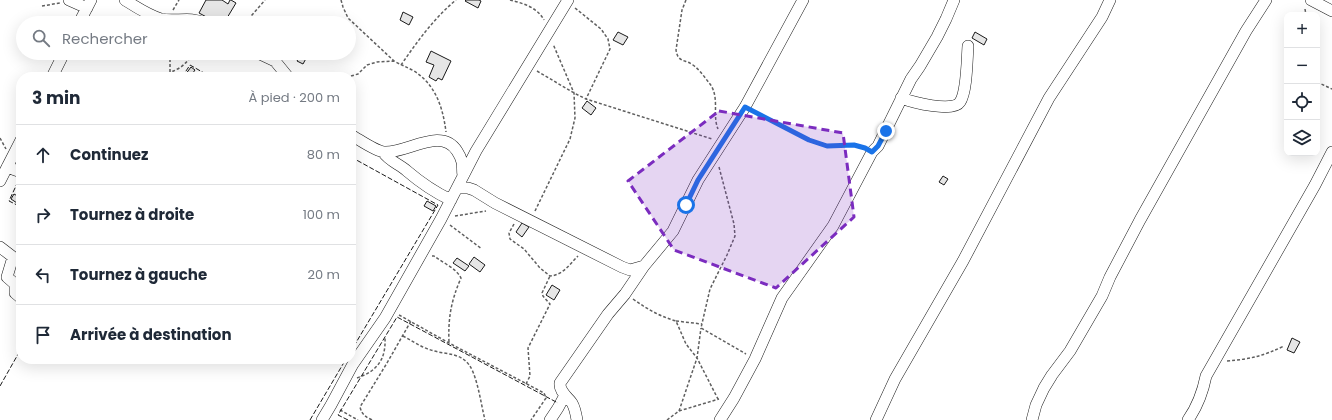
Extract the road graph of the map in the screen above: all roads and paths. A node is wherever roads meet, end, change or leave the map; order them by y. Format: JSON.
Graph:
{"nodes":[{"id":1,"x":125,"y":0,"type":"edge"},
{"id":2,"x":265,"y":0,"type":"edge"},
{"id":3,"x":341,"y":0,"type":"edge"},
{"id":4,"x":456,"y":0,"type":"edge"},
{"id":5,"x":510,"y":0,"type":"edge"},
{"id":6,"x":567,"y":0,"type":"edge"},
{"id":7,"x":686,"y":0,"type":"edge"},
{"id":8,"x":803,"y":0,"type":"edge"},
{"id":9,"x":954,"y":0,"type":"edge"},
{"id":10,"x":1110,"y":0,"type":"edge"},
{"id":11,"x":1266,"y":0,"type":"edge"},
{"id":12,"x":1311,"y":0,"type":"edge"},
{"id":13,"x":70,"y":1,"type":"edge"},
{"id":14,"x":89,"y":4,"type":"edge"},
{"id":15,"x":42,"y":6,"type":"dead end"},
{"id":16,"x":1332,"y":11,"type":"edge"},
{"id":17,"x":83,"y":16,"type":"edge"},
{"id":18,"x":155,"y":16,"type":"edge"},
{"id":19,"x":252,"y":16,"type":"edge"},
{"id":20,"x":347,"y":16,"type":"edge"},
{"id":21,"x":356,"y":25,"type":"edge"},
{"id":22,"x":549,"y":32,"type":"junction"},
{"id":23,"x":968,"y":46,"type":"dead end"},
{"id":24,"x":60,"y":60,"type":"edge"},
{"id":25,"x":170,"y":60,"type":"edge"},
{"id":26,"x":189,"y":60,"type":"edge"},
{"id":27,"x":273,"y":60,"type":"edge"},
{"id":28,"x":394,"y":61,"type":"junction"},
{"id":29,"x":528,"y":65,"type":"junction"},
{"id":30,"x":401,"y":66,"type":"junction"},
{"id":31,"x":54,"y":72,"type":"edge"},
{"id":32,"x":170,"y":72,"type":"joint"},
{"id":33,"x":284,"y":72,"type":"edge"},
{"id":34,"x":356,"y":75,"type":"edge"},
{"id":35,"x":1320,"y":83,"type":"edge"},
{"id":36,"x":1332,"y":89,"type":"edge"},
{"id":37,"x":574,"y":93,"type":"junction"},
{"id":38,"x":901,"y":98,"type":"junction"},
{"id":39,"x":586,"y":99,"type":"junction"},
{"id":40,"x":745,"y":107,"type":"junction"},
{"id":41,"x":356,"y":138,"type":"edge"},
{"id":42,"x":447,"y":142,"type":"junction"},
{"id":43,"x":722,"y":142,"type":"junction"},
{"id":44,"x":16,"y":150,"type":"edge"},
{"id":45,"x":383,"y":152,"type":"junction"},
{"id":46,"x":715,"y":152,"type":"junction"},
{"id":47,"x":872,"y":152,"type":"junction"},
{"id":48,"x":1332,"y":152,"type":"edge"},
{"id":49,"x":7,"y":167,"type":"junction"},
{"id":50,"x":16,"y":170,"type":"edge"},
{"id":51,"x":463,"y":174,"type":"junction"},
{"id":52,"x":0,"y":181,"type":"edge"},
{"id":53,"x":457,"y":188,"type":"junction"},
{"id":54,"x":451,"y":200,"type":"junction"},
{"id":55,"x":504,"y":207,"type":"junction"},
{"id":56,"x":518,"y":215,"type":"junction"},
{"id":57,"x":441,"y":219,"type":"junction"},
{"id":58,"x":530,"y":220,"type":"junction"},
{"id":59,"x":0,"y":247,"type":"edge"},
{"id":60,"x":482,"y":249,"type":"dead end"},
{"id":61,"x":585,"y":249,"type":"junction"},
{"id":62,"x":420,"y":256,"type":"junction"},
{"id":63,"x":644,"y":266,"type":"junction"},
{"id":64,"x":627,"y":269,"type":"junction"},
{"id":65,"x":4,"y":274,"type":"edge"},
{"id":66,"x":550,"y":276,"type":"junction"},
{"id":67,"x":633,"y":283,"type":"junction"},
{"id":68,"x":16,"y":294,"type":"edge"},
{"id":69,"x":625,"y":294,"type":"junction"},
{"id":70,"x":388,"y":314,"type":"junction"},
{"id":71,"x":411,"y":321,"type":"junction"},
{"id":72,"x":676,"y":321,"type":"junction"},
{"id":73,"x":702,"y":324,"type":"junction"},
{"id":74,"x":701,"y":328,"type":"junction"},
{"id":75,"x":403,"y":336,"type":"junction"},
{"id":76,"x":449,"y":343,"type":"junction"},
{"id":77,"x":1284,"y":346,"type":"dead end"},
{"id":78,"x":697,"y":358,"type":"junction"},
{"id":79,"x":755,"y":359,"type":"junction"},
{"id":80,"x":356,"y":360,"type":"edge"},
{"id":81,"x":1213,"y":363,"type":"junction"},
{"id":82,"x":353,"y":364,"type":"edge"},
{"id":83,"x":344,"y":382,"type":"junction"},
{"id":84,"x":526,"y":384,"type":"junction"},
{"id":85,"x":565,"y":395,"type":"junction"},
{"id":86,"x":719,"y":399,"type":"junction"},
{"id":87,"x":331,"y":406,"type":"junction"},
{"id":88,"x":679,"y":411,"type":"junction"},
{"id":89,"x":720,"y":419,"type":"edge"},
{"id":90,"x":322,"y":420,"type":"edge"},
{"id":91,"x":358,"y":420,"type":"edge"},
{"id":92,"x":372,"y":420,"type":"edge"},
{"id":93,"x":485,"y":420,"type":"edge"},
{"id":94,"x":531,"y":420,"type":"edge"},
{"id":95,"x":550,"y":420,"type":"edge"},
{"id":96,"x":577,"y":420,"type":"edge"},
{"id":97,"x":667,"y":420,"type":"edge"},
{"id":98,"x":876,"y":420,"type":"edge"},
{"id":99,"x":1032,"y":420,"type":"edge"},
{"id":100,"x":1188,"y":420,"type":"edge"}],
"edges":[{"from":1,"to":18,"type":"street"},
{"from":2,"to":19,"type":"path"},
{"from":3,"to":20,"type":"path"},
{"from":4,"to":30,"type":"path"},
{"from":5,"to":22,"type":"path"},
{"from":6,"to":22,"type":"street"},
{"from":6,"to":39,"type":"path"},
{"from":7,"to":43,"type":"path"},
{"from":8,"to":40,"type":"street"},
{"from":9,"to":38,"type":"street"},
{"from":10,"to":98,"type":"street"},
{"from":11,"to":99,"type":"street"},
{"from":12,"to":16,"type":"street"},
{"from":13,"to":14,"type":"street"},
{"from":13,"to":15,"type":"path"},
{"from":14,"to":17,"type":"street"},
{"from":21,"to":28,"type":"path"},
{"from":22,"to":29,"type":"street"},
{"from":22,"to":37,"type":"path"},
{"from":23,"to":38,"type":"street"},
{"from":24,"to":31,"type":"street"},
{"from":25,"to":32,"type":"path"},
{"from":26,"to":32,"type":"path"},
{"from":27,"to":33,"type":"street"},
{"from":28,"to":30,"type":"path"},
{"from":28,"to":34,"type":"path"},
{"from":29,"to":37,"type":"path"},
{"from":29,"to":51,"type":"street"},
{"from":30,"to":42,"type":"path"},
{"from":35,"to":36,"type":"path"},
{"from":37,"to":39,"type":"path"},
{"from":37,"to":58,"type":"path"},
{"from":38,"to":47,"type":"street"},
{"from":39,"to":43,"type":"path"},
{"from":40,"to":43,"type":"street"},
{"from":40,"to":47,"type":"path"},
{"from":41,"to":45,"type":"street"},
{"from":42,"to":45,"type":"street"},
{"from":42,"to":51,"type":"street"},
{"from":43,"to":46,"type":"street"},
{"from":44,"to":49,"type":"street"},
{"from":45,"to":54,"type":"street"},
{"from":46,"to":63,"type":"street"},
{"from":46,"to":73,"type":"path"},
{"from":47,"to":79,"type":"street"},
{"from":48,"to":81,"type":"street"},
{"from":49,"to":50,"type":"street"},
{"from":49,"to":52,"type":"street"},
{"from":51,"to":53,"type":"street"},
{"from":53,"to":54,"type":"street"},
{"from":53,"to":55,"type":"street"},
{"from":54,"to":57,"type":"street"},
{"from":55,"to":56,"type":"street"},
{"from":55,"to":57,"type":"path"},
{"from":56,"to":58,"type":"street"},
{"from":56,"to":66,"type":"path"},
{"from":57,"to":60,"type":"path"},
{"from":57,"to":62,"type":"street"},
{"from":58,"to":61,"type":"street"},
{"from":59,"to":65,"type":"street"},
{"from":61,"to":64,"type":"street"},
{"from":61,"to":66,"type":"path"},
{"from":62,"to":70,"type":"street"},
{"from":62,"to":76,"type":"path"},
{"from":63,"to":64,"type":"street"},
{"from":63,"to":67,"type":"street"},
{"from":64,"to":67,"type":"street"},
{"from":65,"to":68,"type":"street"},
{"from":66,"to":84,"type":"path"},
{"from":67,"to":69,"type":"street"},
{"from":69,"to":72,"type":"path"},
{"from":69,"to":85,"type":"street"},
{"from":70,"to":71,"type":"path"},
{"from":70,"to":80,"type":"street"},
{"from":70,"to":83,"type":"path"},
{"from":71,"to":75,"type":"path"},
{"from":71,"to":76,"type":"path"},
{"from":72,"to":73,"type":"path"},
{"from":72,"to":78,"type":"path"},
{"from":73,"to":74,"type":"path"},
{"from":74,"to":78,"type":"path"},
{"from":74,"to":79,"type":"path"},
{"from":75,"to":92,"type":"path"},
{"from":75,"to":93,"type":"path"},
{"from":76,"to":84,"type":"path"},
{"from":77,"to":81,"type":"path"},
{"from":78,"to":86,"type":"path"},
{"from":78,"to":88,"type":"path"},
{"from":79,"to":89,"type":"street"},
{"from":81,"to":100,"type":"street"},
{"from":82,"to":83,"type":"street"},
{"from":83,"to":87,"type":"street"},
{"from":84,"to":94,"type":"path"},
{"from":85,"to":95,"type":"street"},
{"from":85,"to":96,"type":"street"},
{"from":86,"to":88,"type":"path"},
{"from":86,"to":89,"type":"path"},
{"from":87,"to":90,"type":"street"},
{"from":87,"to":91,"type":"path"},
{"from":88,"to":97,"type":"path"}]}
